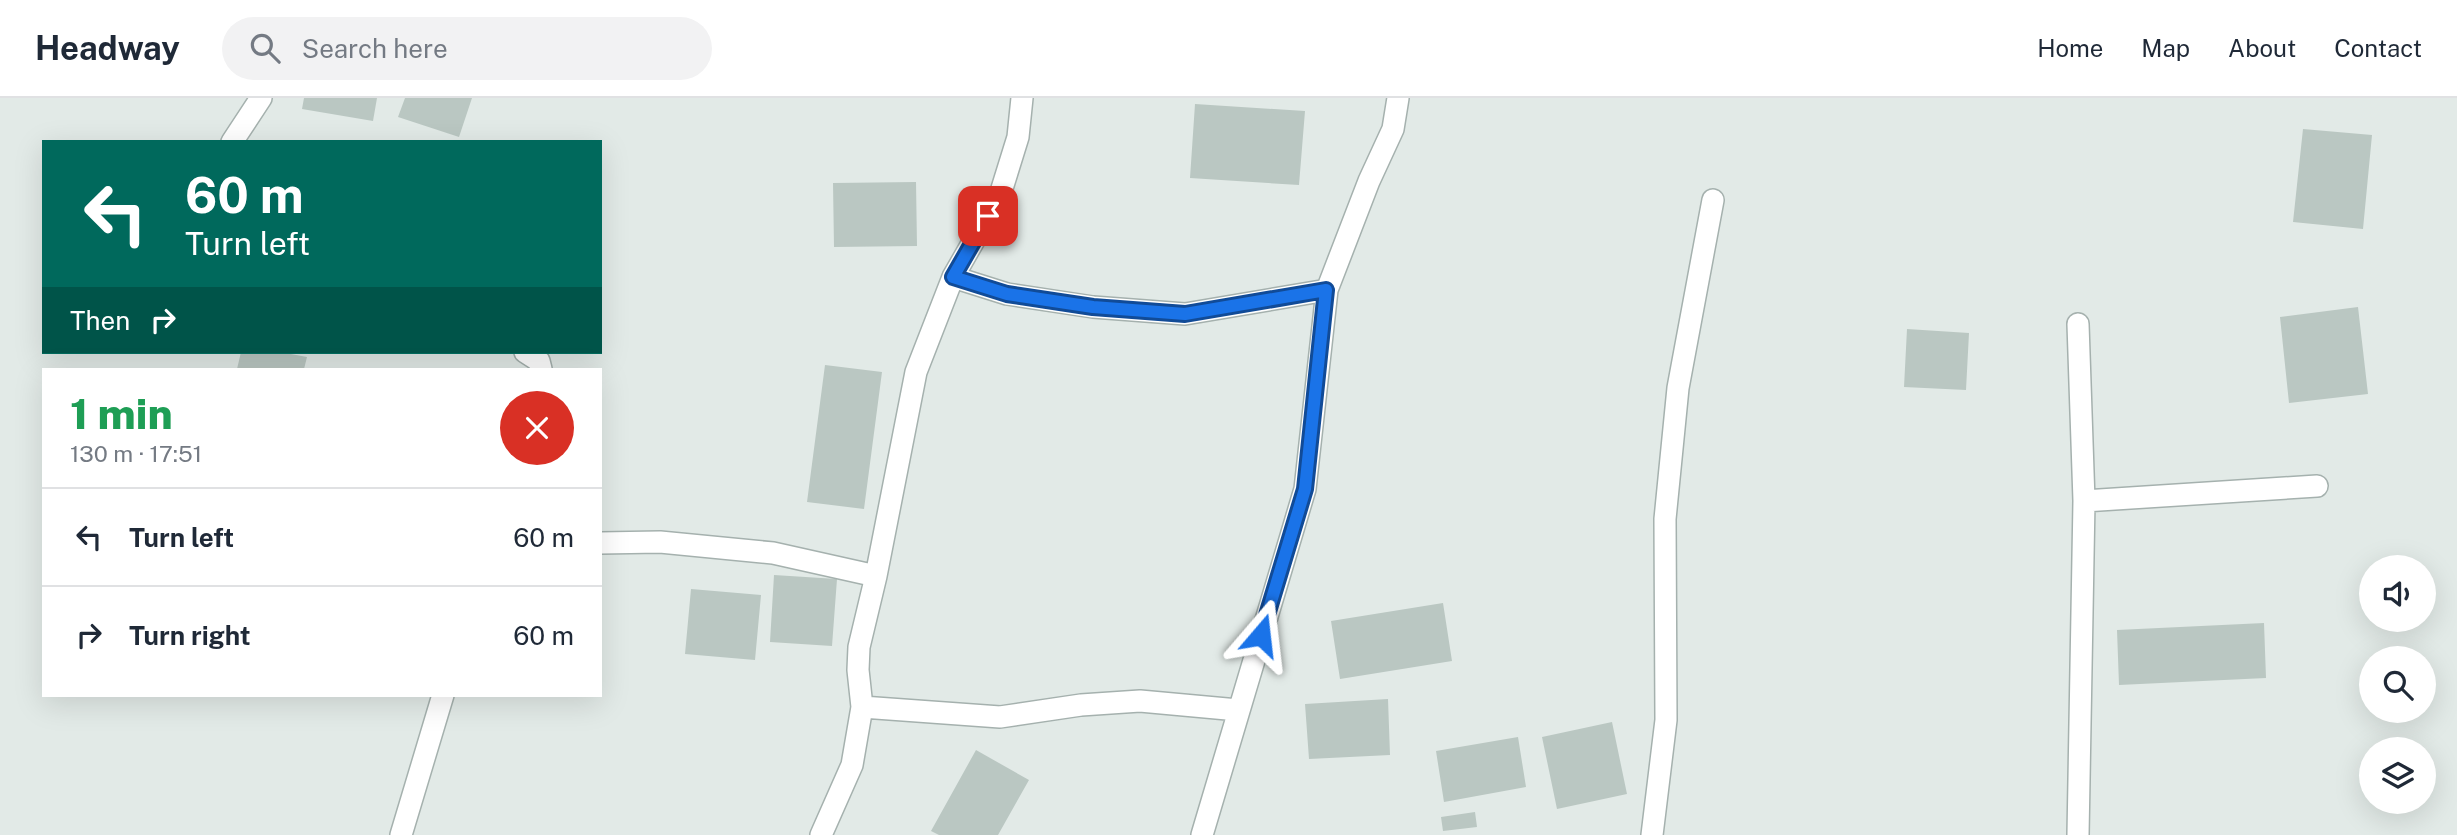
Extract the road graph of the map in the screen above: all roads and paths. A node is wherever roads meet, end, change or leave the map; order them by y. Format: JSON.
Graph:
{"nodes":[{"id":1,"x":261,"y":98,"type":"edge"},
{"id":2,"x":1022,"y":98,"type":"edge"},
{"id":3,"x":1398,"y":98,"type":"edge"},
{"id":4,"x":233,"y":140,"type":"edge"},
{"id":5,"x":1713,"y":200,"type":"dead end"},
{"id":6,"x":953,"y":277,"type":"junction"},
{"id":7,"x":1326,"y":290,"type":"junction"},
{"id":8,"x":2078,"y":324,"type":"dead end"},
{"id":9,"x":529,"y":354,"type":"edge"},
{"id":10,"x":541,"y":368,"type":"edge"},
{"id":11,"x":2317,"y":486,"type":"dead end"},
{"id":12,"x":2084,"y":501,"type":"junction"},
{"id":13,"x":602,"y":543,"type":"edge"},
{"id":14,"x":876,"y":576,"type":"junction"},
{"id":15,"x":442,"y":697,"type":"edge"},
{"id":16,"x":862,"y":707,"type":"junction"},
{"id":17,"x":1238,"y":710,"type":"junction"},
{"id":18,"x":401,"y":835,"type":"edge"},
{"id":19,"x":821,"y":835,"type":"edge"},
{"id":20,"x":1202,"y":835,"type":"edge"},
{"id":21,"x":1652,"y":835,"type":"edge"},
{"id":22,"x":2078,"y":835,"type":"edge"}],
"edges":[{"from":1,"to":4,"type":"street"},
{"from":2,"to":6,"type":"street"},
{"from":3,"to":7,"type":"street"},
{"from":5,"to":21,"type":"street"},
{"from":6,"to":7,"type":"street"},
{"from":6,"to":14,"type":"street"},
{"from":7,"to":17,"type":"street"},
{"from":8,"to":12,"type":"street"},
{"from":9,"to":10,"type":"street"},
{"from":11,"to":12,"type":"street"},
{"from":12,"to":22,"type":"street"},
{"from":13,"to":14,"type":"street"},
{"from":14,"to":16,"type":"street"},
{"from":15,"to":18,"type":"street"},
{"from":16,"to":17,"type":"street"},
{"from":16,"to":19,"type":"street"},
{"from":17,"to":20,"type":"street"}]}
